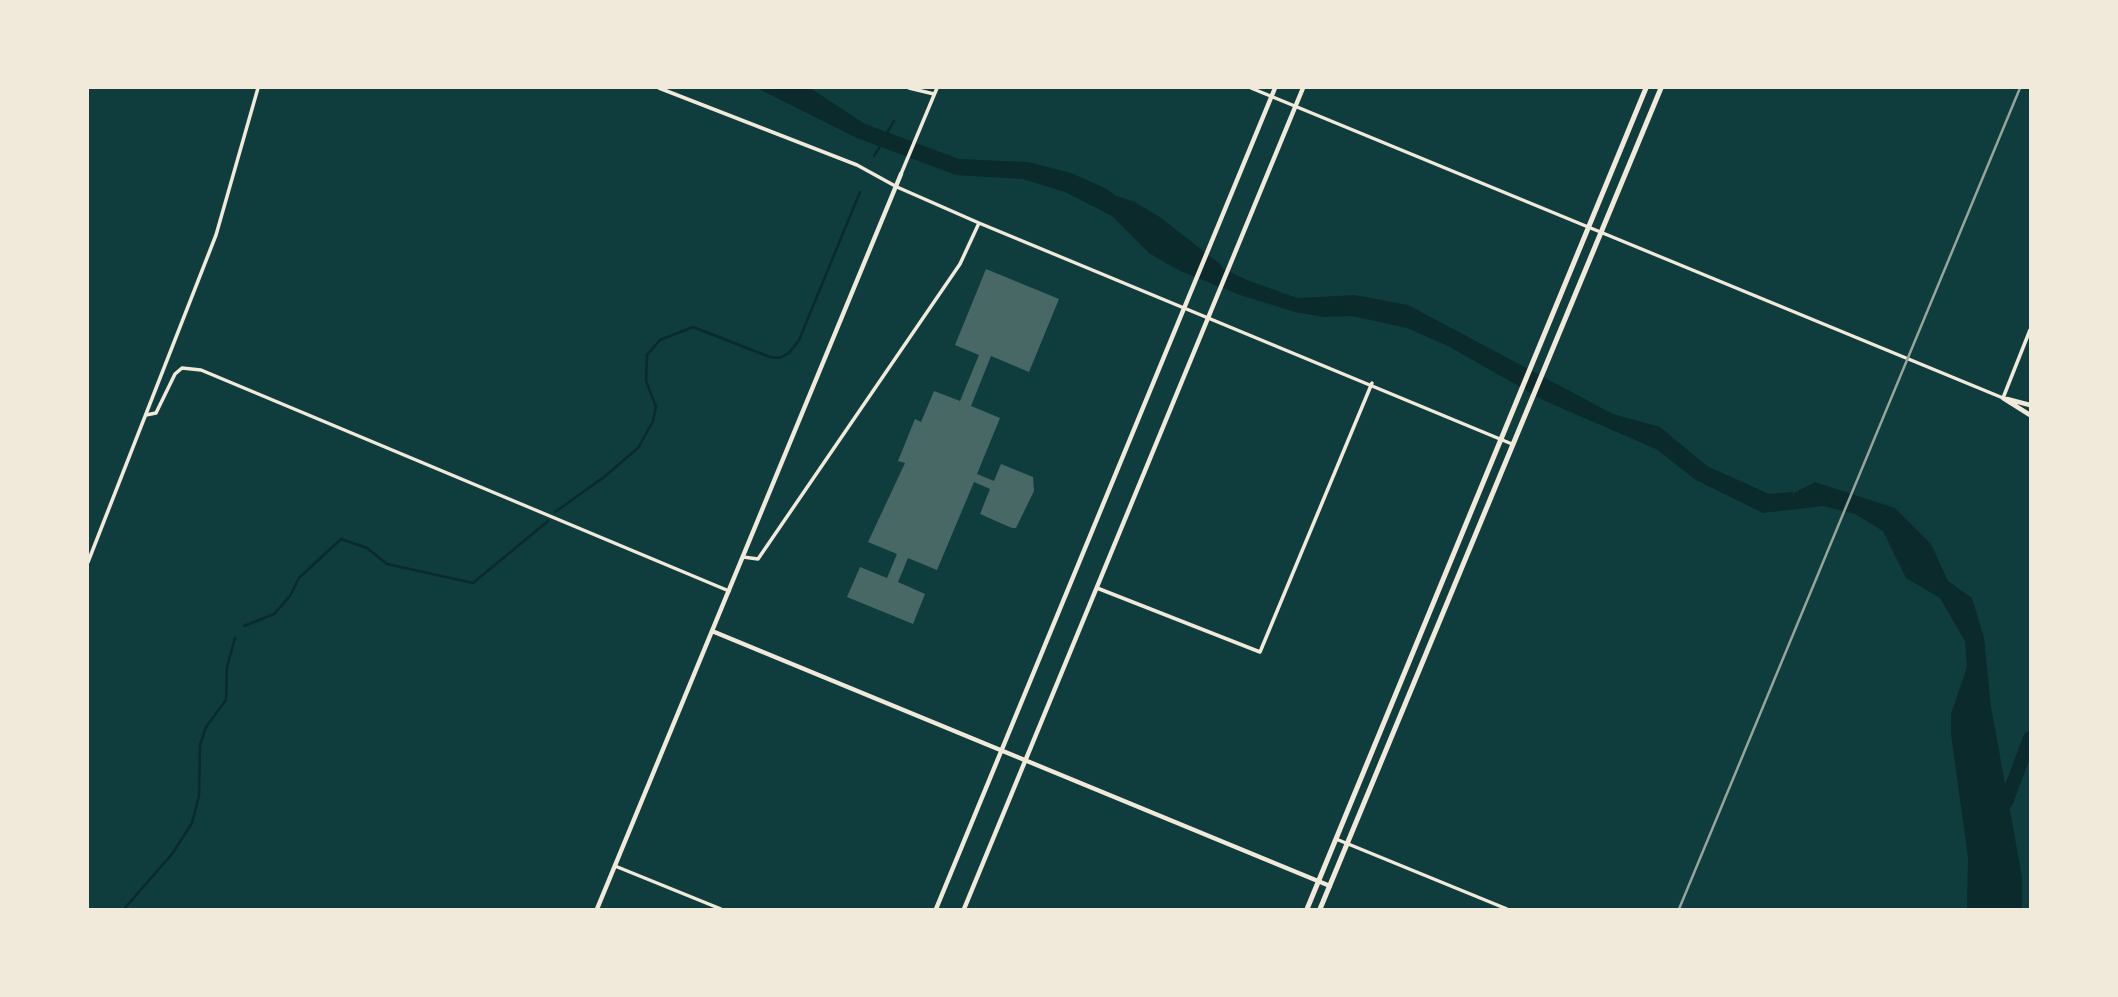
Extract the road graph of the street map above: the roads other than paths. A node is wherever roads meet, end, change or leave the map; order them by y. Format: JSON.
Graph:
{"nodes":[{"id":1,"x":258,"y":88,"type":"edge"},
{"id":2,"x":659,"y":88,"type":"edge"},
{"id":3,"x":909,"y":88,"type":"edge"},
{"id":4,"x":937,"y":88,"type":"edge"},
{"id":5,"x":1251,"y":88,"type":"edge"},
{"id":6,"x":1275,"y":88,"type":"edge"},
{"id":7,"x":1303,"y":88,"type":"edge"},
{"id":8,"x":1646,"y":88,"type":"edge"},
{"id":9,"x":1661,"y":88,"type":"edge"},
{"id":10,"x":934,"y":94,"type":"junction"},
{"id":11,"x":1272,"y":96,"type":"junction"},
{"id":12,"x":1296,"y":106,"type":"junction"},
{"id":13,"x":901,"y":174,"type":"joint"},
{"id":14,"x":897,"y":187,"type":"junction"},
{"id":15,"x":979,"y":223,"type":"junction"},
{"id":16,"x":1589,"y":227,"type":"junction"},
{"id":17,"x":1601,"y":232,"type":"junction"},
{"id":18,"x":1184,"y":307,"type":"junction"},
{"id":19,"x":1209,"y":316,"type":"junction"},
{"id":20,"x":2031,"y":330,"type":"edge"},
{"id":21,"x":1372,"y":383,"type":"junction"},
{"id":22,"x":2003,"y":398,"type":"junction"},
{"id":23,"x":2031,"y":405,"type":"edge"},
{"id":24,"x":146,"y":415,"type":"junction"},
{"id":25,"x":2031,"y":415,"type":"edge"},
{"id":26,"x":1501,"y":439,"type":"junction"},
{"id":27,"x":1513,"y":444,"type":"junction"},
{"id":28,"x":743,"y":557,"type":"junction"},
{"id":29,"x":88,"y":562,"type":"edge"},
{"id":30,"x":1097,"y":587,"type":"junction"},
{"id":31,"x":729,"y":591,"type":"junction"},
{"id":32,"x":712,"y":631,"type":"junction"},
{"id":33,"x":1001,"y":751,"type":"junction"},
{"id":34,"x":1025,"y":761,"type":"junction"},
{"id":35,"x":1336,"y":839,"type":"junction"},
{"id":36,"x":1347,"y":844,"type":"junction"},
{"id":37,"x":615,"y":866,"type":"junction"},
{"id":38,"x":1319,"y":881,"type":"junction"},
{"id":39,"x":1330,"y":886,"type":"junction"},
{"id":40,"x":597,"y":909,"type":"edge"},
{"id":41,"x":721,"y":909,"type":"edge"},
{"id":42,"x":936,"y":909,"type":"edge"},
{"id":43,"x":964,"y":909,"type":"edge"},
{"id":44,"x":1307,"y":909,"type":"edge"},
{"id":45,"x":1320,"y":909,"type":"edge"},
{"id":46,"x":1507,"y":909,"type":"edge"}],
"edges":[{"from":1,"to":24,"type":"street"},
{"from":2,"to":14,"type":"street"},
{"from":3,"to":10,"type":"street"},
{"from":4,"to":10,"type":"street"},
{"from":5,"to":11,"type":"street"},
{"from":6,"to":11,"type":"street"},
{"from":7,"to":12,"type":"street"},
{"from":8,"to":16,"type":"highway"},
{"from":9,"to":17,"type":"highway"},
{"from":10,"to":13,"type":"street"},
{"from":11,"to":12,"type":"street"},
{"from":11,"to":18,"type":"street"},
{"from":12,"to":16,"type":"street"},
{"from":12,"to":19,"type":"street"},
{"from":13,"to":14,"type":"street"},
{"from":14,"to":15,"type":"street"},
{"from":14,"to":28,"type":"street"},
{"from":15,"to":18,"type":"street"},
{"from":15,"to":28,"type":"street"},
{"from":16,"to":17,"type":"street"},
{"from":16,"to":26,"type":"highway"},
{"from":17,"to":22,"type":"street"},
{"from":17,"to":27,"type":"highway"},
{"from":18,"to":19,"type":"street"},
{"from":18,"to":33,"type":"street"},
{"from":19,"to":21,"type":"street"},
{"from":19,"to":30,"type":"street"},
{"from":20,"to":22,"type":"street"},
{"from":21,"to":26,"type":"street"},
{"from":21,"to":30,"type":"street"},
{"from":22,"to":23,"type":"street"},
{"from":22,"to":25,"type":"street"},
{"from":24,"to":29,"type":"street"},
{"from":24,"to":31,"type":"street"},
{"from":26,"to":27,"type":"street"},
{"from":26,"to":35,"type":"highway"},
{"from":27,"to":36,"type":"highway"},
{"from":28,"to":31,"type":"street"},
{"from":30,"to":34,"type":"street"},
{"from":31,"to":32,"type":"street"},
{"from":32,"to":33,"type":"street"},
{"from":32,"to":37,"type":"street"},
{"from":33,"to":34,"type":"street"},
{"from":33,"to":42,"type":"street"},
{"from":34,"to":38,"type":"street"},
{"from":34,"to":43,"type":"street"},
{"from":35,"to":36,"type":"street"},
{"from":35,"to":38,"type":"highway"},
{"from":36,"to":39,"type":"highway"},
{"from":36,"to":46,"type":"street"},
{"from":37,"to":40,"type":"street"},
{"from":37,"to":41,"type":"street"},
{"from":38,"to":39,"type":"street"},
{"from":38,"to":44,"type":"highway"},
{"from":39,"to":45,"type":"highway"}]}
